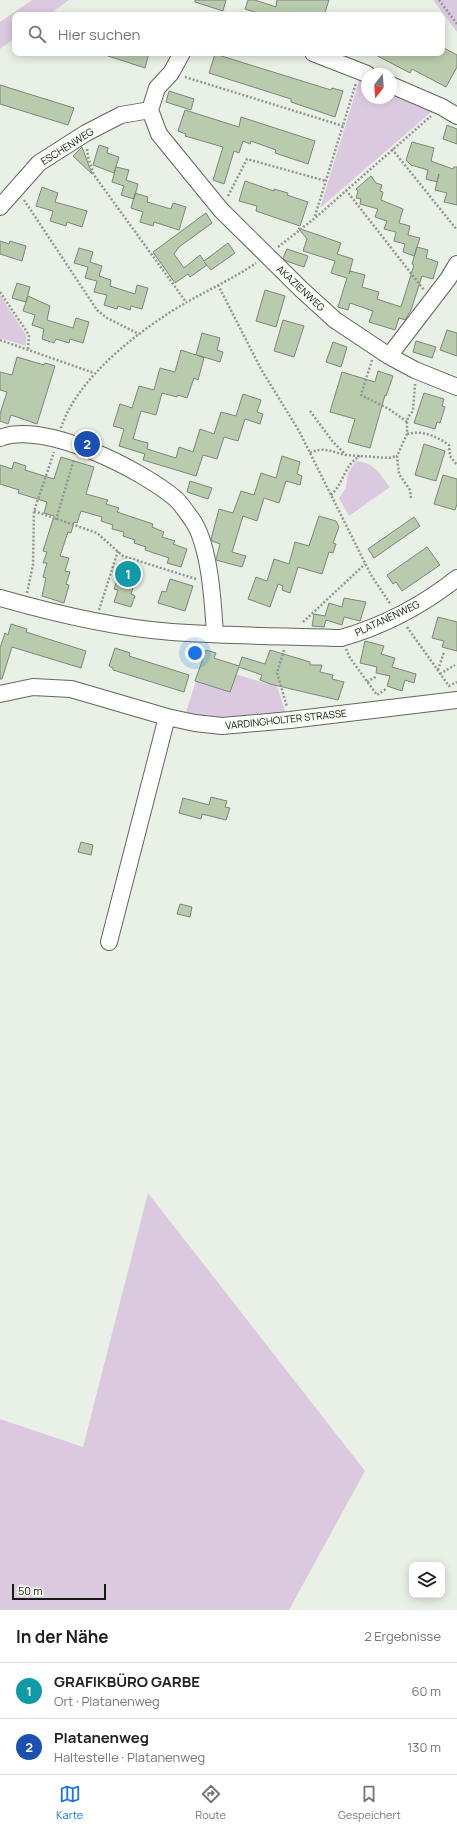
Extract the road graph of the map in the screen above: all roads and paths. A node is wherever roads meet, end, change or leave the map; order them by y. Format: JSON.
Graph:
{"nodes":[{"id":1,"x":439,"y":0,"type":"edge"},
{"id":2,"x":457,"y":24,"type":"edge"},
{"id":3,"x":180,"y":56,"type":"edge"},
{"id":4,"x":320,"y":56,"type":"edge"},
{"id":5,"x":361,"y":72,"type":"edge"},
{"id":6,"x":171,"y":73,"type":"junction"},
{"id":7,"x":361,"y":78,"type":"edge"},
{"id":8,"x":397,"y":88,"type":"edge"},
{"id":9,"x":442,"y":107,"type":"junction"},
{"id":10,"x":150,"y":110,"type":"junction"},
{"id":11,"x":457,"y":116,"type":"edge"},
{"id":12,"x":343,"y":126,"type":"junction"},
{"id":13,"x":86,"y":133,"type":"junction"},
{"id":14,"x":392,"y":149,"type":"junction"},
{"id":15,"x":326,"y":181,"type":"junction"},
{"id":16,"x":17,"y":188,"type":"junction"},
{"id":17,"x":346,"y":190,"type":"junction"},
{"id":18,"x":0,"y":207,"type":"edge"},
{"id":19,"x":221,"y":210,"type":"junction"},
{"id":20,"x":315,"y":218,"type":"junction"},
{"id":21,"x":457,"y":230,"type":"edge"},
{"id":22,"x":267,"y":255,"type":"junction"},
{"id":23,"x":457,"y":264,"type":"edge"},
{"id":24,"x":218,"y":285,"type":"junction"},
{"id":25,"x":0,"y":292,"type":"edge"},
{"id":26,"x":432,"y":299,"type":"junction"},
{"id":27,"x":186,"y":302,"type":"junction"},
{"id":28,"x":139,"y":334,"type":"junction"},
{"id":29,"x":0,"y":340,"type":"edge"},
{"id":30,"x":28,"y":350,"type":"junction"},
{"id":31,"x":382,"y":352,"type":"junction"},
{"id":32,"x":415,"y":370,"type":"junction"},
{"id":33,"x":94,"y":374,"type":"junction"},
{"id":34,"x":457,"y":387,"type":"edge"},
{"id":35,"x":310,"y":411,"type":"dead end"},
{"id":36,"x":406,"y":422,"type":"junction"},
{"id":37,"x":407,"y":434,"type":"junction"},
{"id":38,"x":0,"y":438,"type":"edge"},
{"id":39,"x":58,"y":440,"type":"junction"},
{"id":40,"x":78,"y":446,"type":"junction"},
{"id":41,"x":310,"y":453,"type":"junction"},
{"id":42,"x":346,"y":455,"type":"junction"},
{"id":43,"x":360,"y":456,"type":"junction"},
{"id":44,"x":397,"y":456,"type":"junction"},
{"id":45,"x":457,"y":465,"type":"edge"},
{"id":46,"x":331,"y":495,"type":"junction"},
{"id":47,"x":411,"y":498,"type":"dead end"},
{"id":48,"x":34,"y":512,"type":"junction"},
{"id":49,"x":56,"y":520,"type":"junction"},
{"id":50,"x":118,"y":551,"type":"junction"},
{"id":51,"x":365,"y":564,"type":"junction"},
{"id":52,"x":457,"y":578,"type":"edge"},
{"id":53,"x":210,"y":584,"type":"junction"},
{"id":54,"x":0,"y":599,"type":"edge"},
{"id":55,"x":24,"y":605,"type":"junction"},
{"id":56,"x":398,"y":615,"type":"junction"},
{"id":57,"x":95,"y":621,"type":"junction"},
{"id":58,"x":215,"y":634,"type":"junction"},
{"id":59,"x":288,"y":636,"type":"junction"},
{"id":60,"x":341,"y":638,"type":"junction"},
{"id":61,"x":444,"y":652,"type":"dead end"},
{"id":62,"x":455,"y":665,"type":"dead end"},
{"id":63,"x":438,"y":671,"type":"junction"},
{"id":64,"x":440,"y":674,"type":"junction"},
{"id":65,"x":377,"y":676,"type":"dead end"},
{"id":66,"x":367,"y":682,"type":"junction"},
{"id":67,"x":457,"y":682,"type":"edge"},
{"id":68,"x":386,"y":689,"type":"dead end"},
{"id":69,"x":0,"y":694,"type":"edge"},
{"id":70,"x":457,"y":700,"type":"edge"},
{"id":71,"x":167,"y":717,"type":"junction"},
{"id":72,"x":290,"y":720,"type":"junction"},
{"id":73,"x":109,"y":942,"type":"dead end"}],
"edges":[{"from":1,"to":2,"type":"path"},
{"from":3,"to":6,"type":"street"},
{"from":4,"to":5,"type":"street"},
{"from":6,"to":10,"type":"street"},
{"from":6,"to":12,"type":"path"},
{"from":7,"to":12,"type":"path"},
{"from":8,"to":9,"type":"street"},
{"from":9,"to":11,"type":"street"},
{"from":9,"to":14,"type":"path"},
{"from":10,"to":13,"type":"street","name":"ESCHENWEG"},
{"from":10,"to":19,"type":"street","name":"AKAZIENWEG"},
{"from":12,"to":15,"type":"path"},
{"from":13,"to":16,"type":"street","name":"ESCHENWEG"},
{"from":13,"to":27,"type":"path"},
{"from":14,"to":17,"type":"path"},
{"from":14,"to":21,"type":"path"},
{"from":15,"to":19,"type":"path"},
{"from":15,"to":20,"type":"path"},
{"from":16,"to":18,"type":"street","name":"ESCHENWEG"},
{"from":16,"to":28,"type":"path"},
{"from":17,"to":20,"type":"path"},
{"from":17,"to":26,"type":"path"},
{"from":19,"to":22,"type":"street","name":"AKAZIENWEG"},
{"from":20,"to":22,"type":"path"},
{"from":22,"to":24,"type":"path"},
{"from":22,"to":31,"type":"street","name":"AKAZIENWEG"},
{"from":23,"to":26,"type":"street"},
{"from":24,"to":27,"type":"path"},
{"from":24,"to":41,"type":"path"},
{"from":25,"to":30,"type":"path"},
{"from":26,"to":31,"type":"street"},
{"from":27,"to":28,"type":"path"},
{"from":28,"to":33,"type":"path"},
{"from":29,"to":30,"type":"path"},
{"from":30,"to":33,"type":"path"},
{"from":31,"to":32,"type":"street","name":"AKAZIENWEG"},
{"from":31,"to":36,"type":"path"},
{"from":32,"to":34,"type":"street","name":"AKAZIENWEG"},
{"from":32,"to":36,"type":"path"},
{"from":33,"to":39,"type":"path"},
{"from":35,"to":42,"type":"path"},
{"from":36,"to":37,"type":"path"},
{"from":37,"to":44,"type":"path"},
{"from":37,"to":45,"type":"path"},
{"from":38,"to":39,"type":"street"},
{"from":39,"to":40,"type":"street"},
{"from":39,"to":48,"type":"path"},
{"from":40,"to":49,"type":"path"},
{"from":40,"to":53,"type":"street"},
{"from":41,"to":42,"type":"path"},
{"from":41,"to":46,"type":"path"},
{"from":42,"to":43,"type":"path"},
{"from":43,"to":44,"type":"path"},
{"from":43,"to":46,"type":"path"},
{"from":44,"to":47,"type":"path"},
{"from":46,"to":51,"type":"path"},
{"from":48,"to":49,"type":"path"},
{"from":48,"to":55,"type":"path"},
{"from":49,"to":50,"type":"path"},
{"from":50,"to":53,"type":"path"},
{"from":50,"to":57,"type":"path"},
{"from":51,"to":56,"type":"path"},
{"from":51,"to":59,"type":"path"},
{"from":52,"to":56,"type":"street","name":"PLATANENWEG"},
{"from":53,"to":58,"type":"street"},
{"from":54,"to":55,"type":"street","name":"PLATANENWEG"},
{"from":55,"to":57,"type":"street","name":"PLATANENWEG"},
{"from":56,"to":60,"type":"street","name":"PLATANENWEG"},
{"from":56,"to":63,"type":"path"},
{"from":57,"to":58,"type":"street","name":"PLATANENWEG"},
{"from":58,"to":59,"type":"street","name":"PLATANENWEG"},
{"from":59,"to":60,"type":"street","name":"PLATANENWEG"},
{"from":59,"to":72,"type":"path"},
{"from":60,"to":66,"type":"path"},
{"from":61,"to":63,"type":"path"},
{"from":62,"to":64,"type":"path"},
{"from":63,"to":64,"type":"path"},
{"from":64,"to":67,"type":"path"},
{"from":65,"to":66,"type":"path"},
{"from":66,"to":68,"type":"path"},
{"from":69,"to":71,"type":"street","name":"VARDINGHOLTER STRASSE"},
{"from":70,"to":72,"type":"street","name":"VARDINGHOLTER STRASSE"},
{"from":71,"to":72,"type":"street","name":"VARDINGHOLTER STRASSE"},
{"from":71,"to":73,"type":"street"}]}
